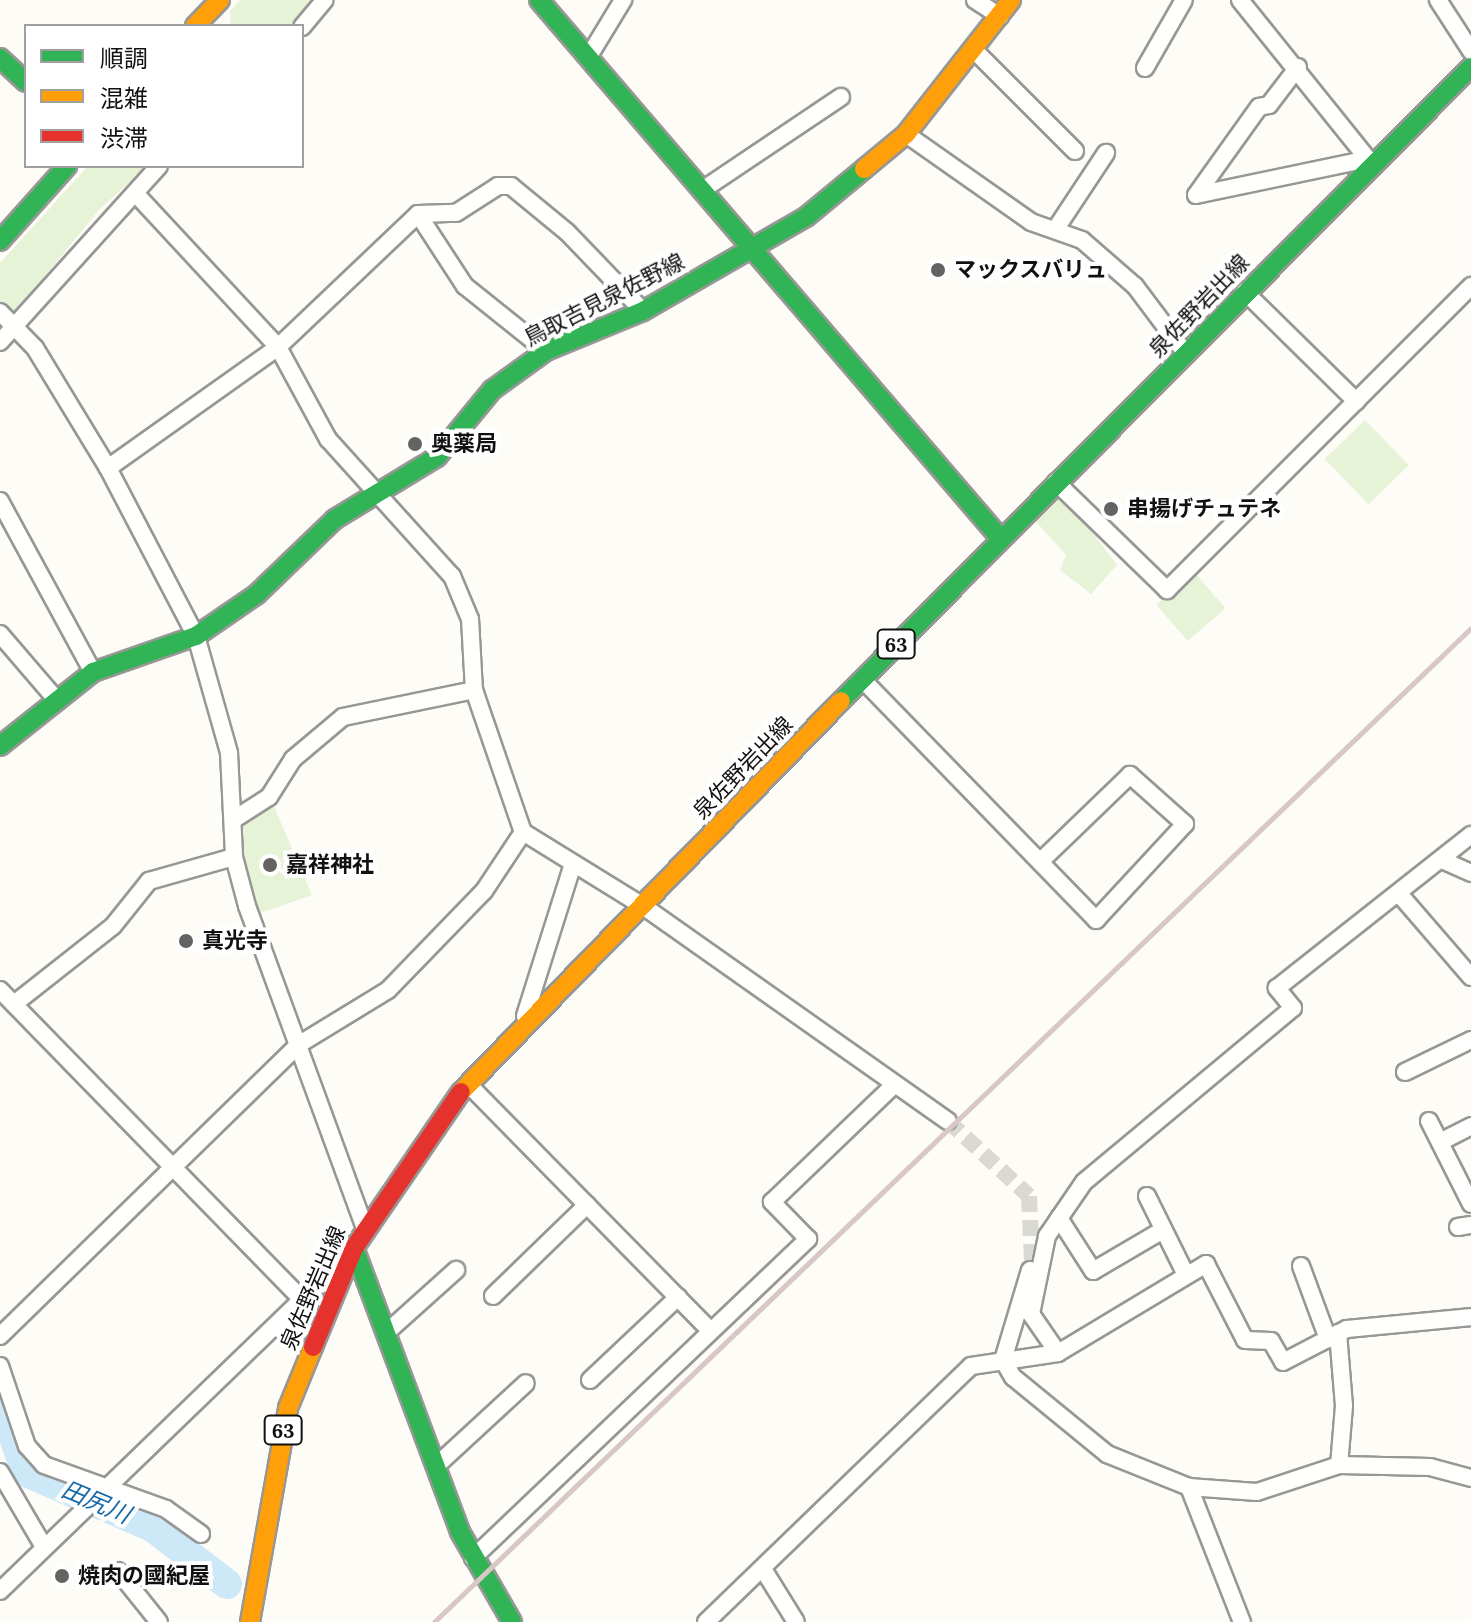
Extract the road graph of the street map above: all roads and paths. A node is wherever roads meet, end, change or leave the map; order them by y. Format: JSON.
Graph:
{"nodes":[{"id":1,"x":220,"y":0,"type":"edge"},
{"id":2,"x":325,"y":0,"type":"edge"},
{"id":3,"x":539,"y":0,"type":"edge"},
{"id":4,"x":623,"y":0,"type":"edge"},
{"id":5,"x":975,"y":0,"type":"edge"},
{"id":6,"x":1011,"y":0,"type":"edge"},
{"id":7,"x":1184,"y":0,"type":"edge"},
{"id":8,"x":1240,"y":0,"type":"edge"},
{"id":9,"x":1438,"y":0,"type":"edge"},
{"id":10,"x":1000,"y":16,"type":"junction"},
{"id":11,"x":207,"y":22,"type":"edge"},
{"id":12,"x":304,"y":25,"type":"edge"},
{"id":13,"x":1471,"y":51,"type":"edge"},
{"id":14,"x":976,"y":52,"type":"junction"},
{"id":15,"x":589,"y":56,"type":"junction"},
{"id":16,"x":0,"y":58,"type":"edge"},
{"id":17,"x":1298,"y":67,"type":"junction"},
{"id":18,"x":1471,"y":67,"type":"edge"},
{"id":19,"x":1145,"y":68,"type":"dead end"},
{"id":20,"x":24,"y":80,"type":"edge"},
{"id":21,"x":841,"y":97,"type":"dead end"},
{"id":22,"x":906,"y":134,"type":"junction"},
{"id":23,"x":1075,"y":151,"type":"dead end"},
{"id":24,"x":1106,"y":153,"type":"dead end"},
{"id":25,"x":1370,"y":162,"type":"junction"},
{"id":26,"x":65,"y":168,"type":"edge"},
{"id":27,"x":157,"y":168,"type":"edge"},
{"id":28,"x":704,"y":189,"type":"junction"},
{"id":29,"x":135,"y":193,"type":"junction"},
{"id":30,"x":418,"y":214,"type":"junction"},
{"id":31,"x":1057,"y":227,"type":"junction"},
{"id":32,"x":0,"y":241,"type":"edge"},
{"id":33,"x":753,"y":249,"type":"junction"},
{"id":34,"x":1471,"y":286,"type":"edge"},
{"id":35,"x":1245,"y":292,"type":"junction"},
{"id":36,"x":643,"y":311,"type":"junction"},
{"id":37,"x":0,"y":312,"type":"edge"},
{"id":38,"x":16,"y":326,"type":"junction"},
{"id":39,"x":0,"y":342,"type":"edge"},
{"id":40,"x":278,"y":347,"type":"junction"},
{"id":41,"x":546,"y":351,"type":"junction"},
{"id":42,"x":1186,"y":354,"type":"junction"},
{"id":43,"x":1356,"y":401,"type":"junction"},
{"id":44,"x":108,"y":468,"type":"junction"},
{"id":45,"x":1056,"y":482,"type":"junction"},
{"id":46,"x":378,"y":490,"type":"junction"},
{"id":47,"x":0,"y":501,"type":"edge"},
{"id":48,"x":7,"y":533,"type":"edge"},
{"id":49,"x":1000,"y":538,"type":"junction"},
{"id":50,"x":0,"y":634,"type":"edge"},
{"id":51,"x":196,"y":636,"type":"junction"},
{"id":52,"x":93,"y":672,"type":"junction"},
{"id":53,"x":862,"y":679,"type":"junction"},
{"id":54,"x":474,"y":690,"type":"junction"},
{"id":55,"x":55,"y":698,"type":"junction"},
{"id":56,"x":0,"y":746,"type":"edge"},
{"id":57,"x":233,"y":820,"type":"junction"},
{"id":58,"x":523,"y":832,"type":"junction"},
{"id":59,"x":1471,"y":835,"type":"edge"},
{"id":60,"x":234,"y":857,"type":"junction"},
{"id":61,"x":1442,"y":860,"type":"junction"},
{"id":62,"x":1040,"y":862,"type":"junction"},
{"id":63,"x":573,"y":864,"type":"junction"},
{"id":64,"x":1471,"y":873,"type":"edge"},
{"id":65,"x":1401,"y":896,"type":"junction"},
{"id":66,"x":643,"y":906,"type":"junction"},
{"id":67,"x":1471,"y":977,"type":"edge"},
{"id":68,"x":0,"y":990,"type":"edge"},
{"id":69,"x":14,"y":1004,"type":"junction"},
{"id":70,"x":524,"y":1021,"type":"junction"},
{"id":71,"x":1471,"y":1040,"type":"edge"},
{"id":72,"x":298,"y":1045,"type":"junction"},
{"id":73,"x":1405,"y":1072,"type":"dead end"},
{"id":74,"x":468,"y":1084,"type":"junction"},
{"id":75,"x":895,"y":1084,"type":"junction"},
{"id":76,"x":948,"y":1121,"type":"tunnel mouth"},
{"id":77,"x":1429,"y":1121,"type":"dead end"},
{"id":78,"x":1471,"y":1126,"type":"edge"},
{"id":79,"x":1440,"y":1142,"type":"junction"},
{"id":80,"x":171,"y":1169,"type":"junction"},
{"id":81,"x":1147,"y":1196,"type":"dead end"},
{"id":82,"x":1471,"y":1204,"type":"edge"},
{"id":83,"x":587,"y":1205,"type":"junction"},
{"id":84,"x":1059,"y":1218,"type":"junction"},
{"id":85,"x":365,"y":1229,"type":"junction"},
{"id":86,"x":1163,"y":1230,"type":"junction"},
{"id":87,"x":354,"y":1248,"type":"junction"},
{"id":88,"x":1032,"y":1262,"type":"tunnel mouth"},
{"id":89,"x":1301,"y":1266,"type":"dead end"},
{"id":90,"x":456,"y":1270,"type":"dead end"},
{"id":91,"x":1186,"y":1275,"type":"junction"},
{"id":92,"x":493,"y":1296,"type":"dead end"},
{"id":93,"x":678,"y":1297,"type":"junction"},
{"id":94,"x":303,"y":1300,"type":"junction"},
{"id":95,"x":1471,"y":1317,"type":"edge"},
{"id":96,"x":711,"y":1331,"type":"junction"},
{"id":97,"x":387,"y":1332,"type":"junction"},
{"id":98,"x":0,"y":1336,"type":"edge"},
{"id":99,"x":1333,"y":1336,"type":"junction"},
{"id":100,"x":1058,"y":1353,"type":"junction"},
{"id":101,"x":1003,"y":1360,"type":"junction"},
{"id":102,"x":0,"y":1366,"type":"edge"},
{"id":103,"x":590,"y":1380,"type":"dead end"},
{"id":104,"x":526,"y":1383,"type":"dead end"},
{"id":105,"x":1339,"y":1465,"type":"junction"},
{"id":106,"x":436,"y":1466,"type":"junction"},
{"id":107,"x":0,"y":1472,"type":"edge"},
{"id":108,"x":1471,"y":1478,"type":"edge"},
{"id":109,"x":109,"y":1487,"type":"junction"},
{"id":110,"x":1189,"y":1487,"type":"junction"},
{"id":111,"x":201,"y":1534,"type":"dead end"},
{"id":112,"x":44,"y":1547,"type":"junction"},
{"id":113,"x":473,"y":1558,"type":"junction"},
{"id":114,"x":763,"y":1569,"type":"junction"},
{"id":115,"x":118,"y":1571,"type":"dead end"},
{"id":116,"x":0,"y":1591,"type":"edge"},
{"id":117,"x":159,"y":1622,"type":"edge"},
{"id":118,"x":250,"y":1622,"type":"edge"},
{"id":119,"x":512,"y":1622,"type":"edge"},
{"id":120,"x":706,"y":1622,"type":"edge"},
{"id":121,"x":796,"y":1622,"type":"edge"},
{"id":122,"x":1242,"y":1622,"type":"edge"}],
"edges":[{"from":1,"to":11,"type":"main road"},
{"from":2,"to":12,"type":"street"},
{"from":3,"to":15,"type":"main road"},
{"from":4,"to":15,"type":"street"},
{"from":5,"to":10,"type":"street"},
{"from":6,"to":10,"type":"main road","name":"鳥取吉見泉佐野線"},
{"from":7,"to":19,"type":"street"},
{"from":8,"to":17,"type":"street"},
{"from":9,"to":13,"type":"street"},
{"from":10,"to":14,"type":"main road","name":"鳥取吉見泉佐野線"},
{"from":14,"to":22,"type":"main road","name":"鳥取吉見泉佐野線"},
{"from":14,"to":23,"type":"street"},
{"from":15,"to":28,"type":"main road"},
{"from":16,"to":20,"type":"main road"},
{"from":17,"to":25,"type":"street"},
{"from":17,"to":25,"type":"street"},
{"from":18,"to":25,"type":"main road","name":"泉佐野岩出線","number":"63"},
{"from":21,"to":28,"type":"street"},
{"from":22,"to":31,"type":"street"},
{"from":22,"to":33,"type":"main road","name":"鳥取吉見泉佐野線"},
{"from":24,"to":31,"type":"street"},
{"from":25,"to":35,"type":"main road","name":"泉佐野岩出線","number":"63"},
{"from":26,"to":32,"type":"main road"},
{"from":27,"to":29,"type":"street"},
{"from":28,"to":33,"type":"main road"},
{"from":29,"to":38,"type":"street"},
{"from":29,"to":40,"type":"street"},
{"from":30,"to":36,"type":"street"},
{"from":30,"to":40,"type":"street"},
{"from":30,"to":41,"type":"street"},
{"from":31,"to":42,"type":"street"},
{"from":33,"to":36,"type":"main road","name":"鳥取吉見泉佐野線"},
{"from":33,"to":49,"type":"main road"},
{"from":34,"to":43,"type":"street"},
{"from":35,"to":42,"type":"main road","name":"泉佐野岩出線","number":"63"},
{"from":35,"to":43,"type":"street"},
{"from":36,"to":41,"type":"main road","name":"鳥取吉見泉佐野線"},
{"from":37,"to":38,"type":"street"},
{"from":38,"to":39,"type":"street"},
{"from":38,"to":44,"type":"street"},
{"from":40,"to":44,"type":"street"},
{"from":40,"to":46,"type":"street"},
{"from":41,"to":46,"type":"main road","name":"鳥取吉見泉佐野線"},
{"from":42,"to":45,"type":"main road","name":"泉佐野岩出線","number":"63"},
{"from":43,"to":45,"type":"street"},
{"from":44,"to":51,"type":"street"},
{"from":45,"to":49,"type":"main road","name":"泉佐野岩出線","number":"63"},
{"from":46,"to":51,"type":"main road","name":"鳥取吉見泉佐野線"},
{"from":46,"to":54,"type":"street"},
{"from":47,"to":48,"type":"street"},
{"from":48,"to":52,"type":"street"},
{"from":49,"to":53,"type":"main road","name":"泉佐野岩出線","number":"63"},
{"from":50,"to":55,"type":"street"},
{"from":51,"to":52,"type":"main road","name":"鳥取吉見泉佐野線"},
{"from":51,"to":57,"type":"street"},
{"from":52,"to":55,"type":"main road","name":"鳥取吉見泉佐野線"},
{"from":53,"to":62,"type":"street"},
{"from":53,"to":66,"type":"main road","name":"泉佐野岩出線","number":"63"},
{"from":54,"to":57,"type":"street"},
{"from":54,"to":58,"type":"street"},
{"from":55,"to":56,"type":"main road","name":"鳥取吉見泉佐野線"},
{"from":57,"to":60,"type":"street"},
{"from":58,"to":63,"type":"street"},
{"from":58,"to":72,"type":"street"},
{"from":59,"to":61,"type":"street"},
{"from":60,"to":69,"type":"street"},
{"from":60,"to":72,"type":"street"},
{"from":61,"to":64,"type":"street"},
{"from":61,"to":65,"type":"street"},
{"from":62,"to":62,"type":"street"},
{"from":63,"to":66,"type":"street"},
{"from":63,"to":70,"type":"street"},
{"from":65,"to":67,"type":"street"},
{"from":65,"to":84,"type":"street"},
{"from":66,"to":70,"type":"main road","name":"泉佐野岩出線","number":"63"},
{"from":66,"to":75,"type":"street"},
{"from":68,"to":69,"type":"street"},
{"from":69,"to":80,"type":"street"},
{"from":70,"to":74,"type":"main road","name":"泉佐野岩出線","number":"63"},
{"from":71,"to":73,"type":"street"},
{"from":72,"to":80,"type":"street"},
{"from":72,"to":85,"type":"street"},
{"from":74,"to":83,"type":"street"},
{"from":74,"to":85,"type":"main road","name":"泉佐野岩出線","number":"63"},
{"from":75,"to":76,"type":"street"},
{"from":75,"to":96,"type":"street"},
{"from":77,"to":79,"type":"street"},
{"from":78,"to":79,"type":"street"},
{"from":79,"to":82,"type":"street"},
{"from":80,"to":94,"type":"street"},
{"from":80,"to":98,"type":"street"},
{"from":81,"to":86,"type":"street"},
{"from":83,"to":92,"type":"street"},
{"from":83,"to":93,"type":"street"},
{"from":84,"to":86,"type":"street"},
{"from":84,"to":100,"type":"street"},
{"from":85,"to":87,"type":"main road","name":"泉佐野岩出線","number":"63"},
{"from":86,"to":91,"type":"street"},
{"from":87,"to":94,"type":"street"},
{"from":87,"to":97,"type":"main road"},
{"from":87,"to":118,"type":"main road","name":"泉佐野岩出線","number":"63"},
{"from":88,"to":101,"type":"street"},
{"from":89,"to":99,"type":"street"},
{"from":90,"to":97,"type":"street"},
{"from":91,"to":99,"type":"street"},
{"from":91,"to":100,"type":"street"},
{"from":93,"to":96,"type":"street"},
{"from":93,"to":103,"type":"street"},
{"from":94,"to":109,"type":"street"},
{"from":95,"to":99,"type":"street"},
{"from":96,"to":113,"type":"street"},
{"from":97,"to":106,"type":"main road"},
{"from":99,"to":105,"type":"street"},
{"from":100,"to":101,"type":"street"},
{"from":101,"to":110,"type":"street"},
{"from":101,"to":114,"type":"street"},
{"from":102,"to":109,"type":"street"},
{"from":104,"to":106,"type":"street"},
{"from":105,"to":108,"type":"street"},
{"from":105,"to":110,"type":"street"},
{"from":106,"to":113,"type":"main road"},
{"from":107,"to":112,"type":"street"},
{"from":109,"to":111,"type":"street"},
{"from":109,"to":112,"type":"street"},
{"from":110,"to":122,"type":"street"},
{"from":112,"to":116,"type":"street"},
{"from":113,"to":119,"type":"main road"},
{"from":114,"to":120,"type":"street"},
{"from":114,"to":121,"type":"street"},
{"from":115,"to":117,"type":"street"}]}
